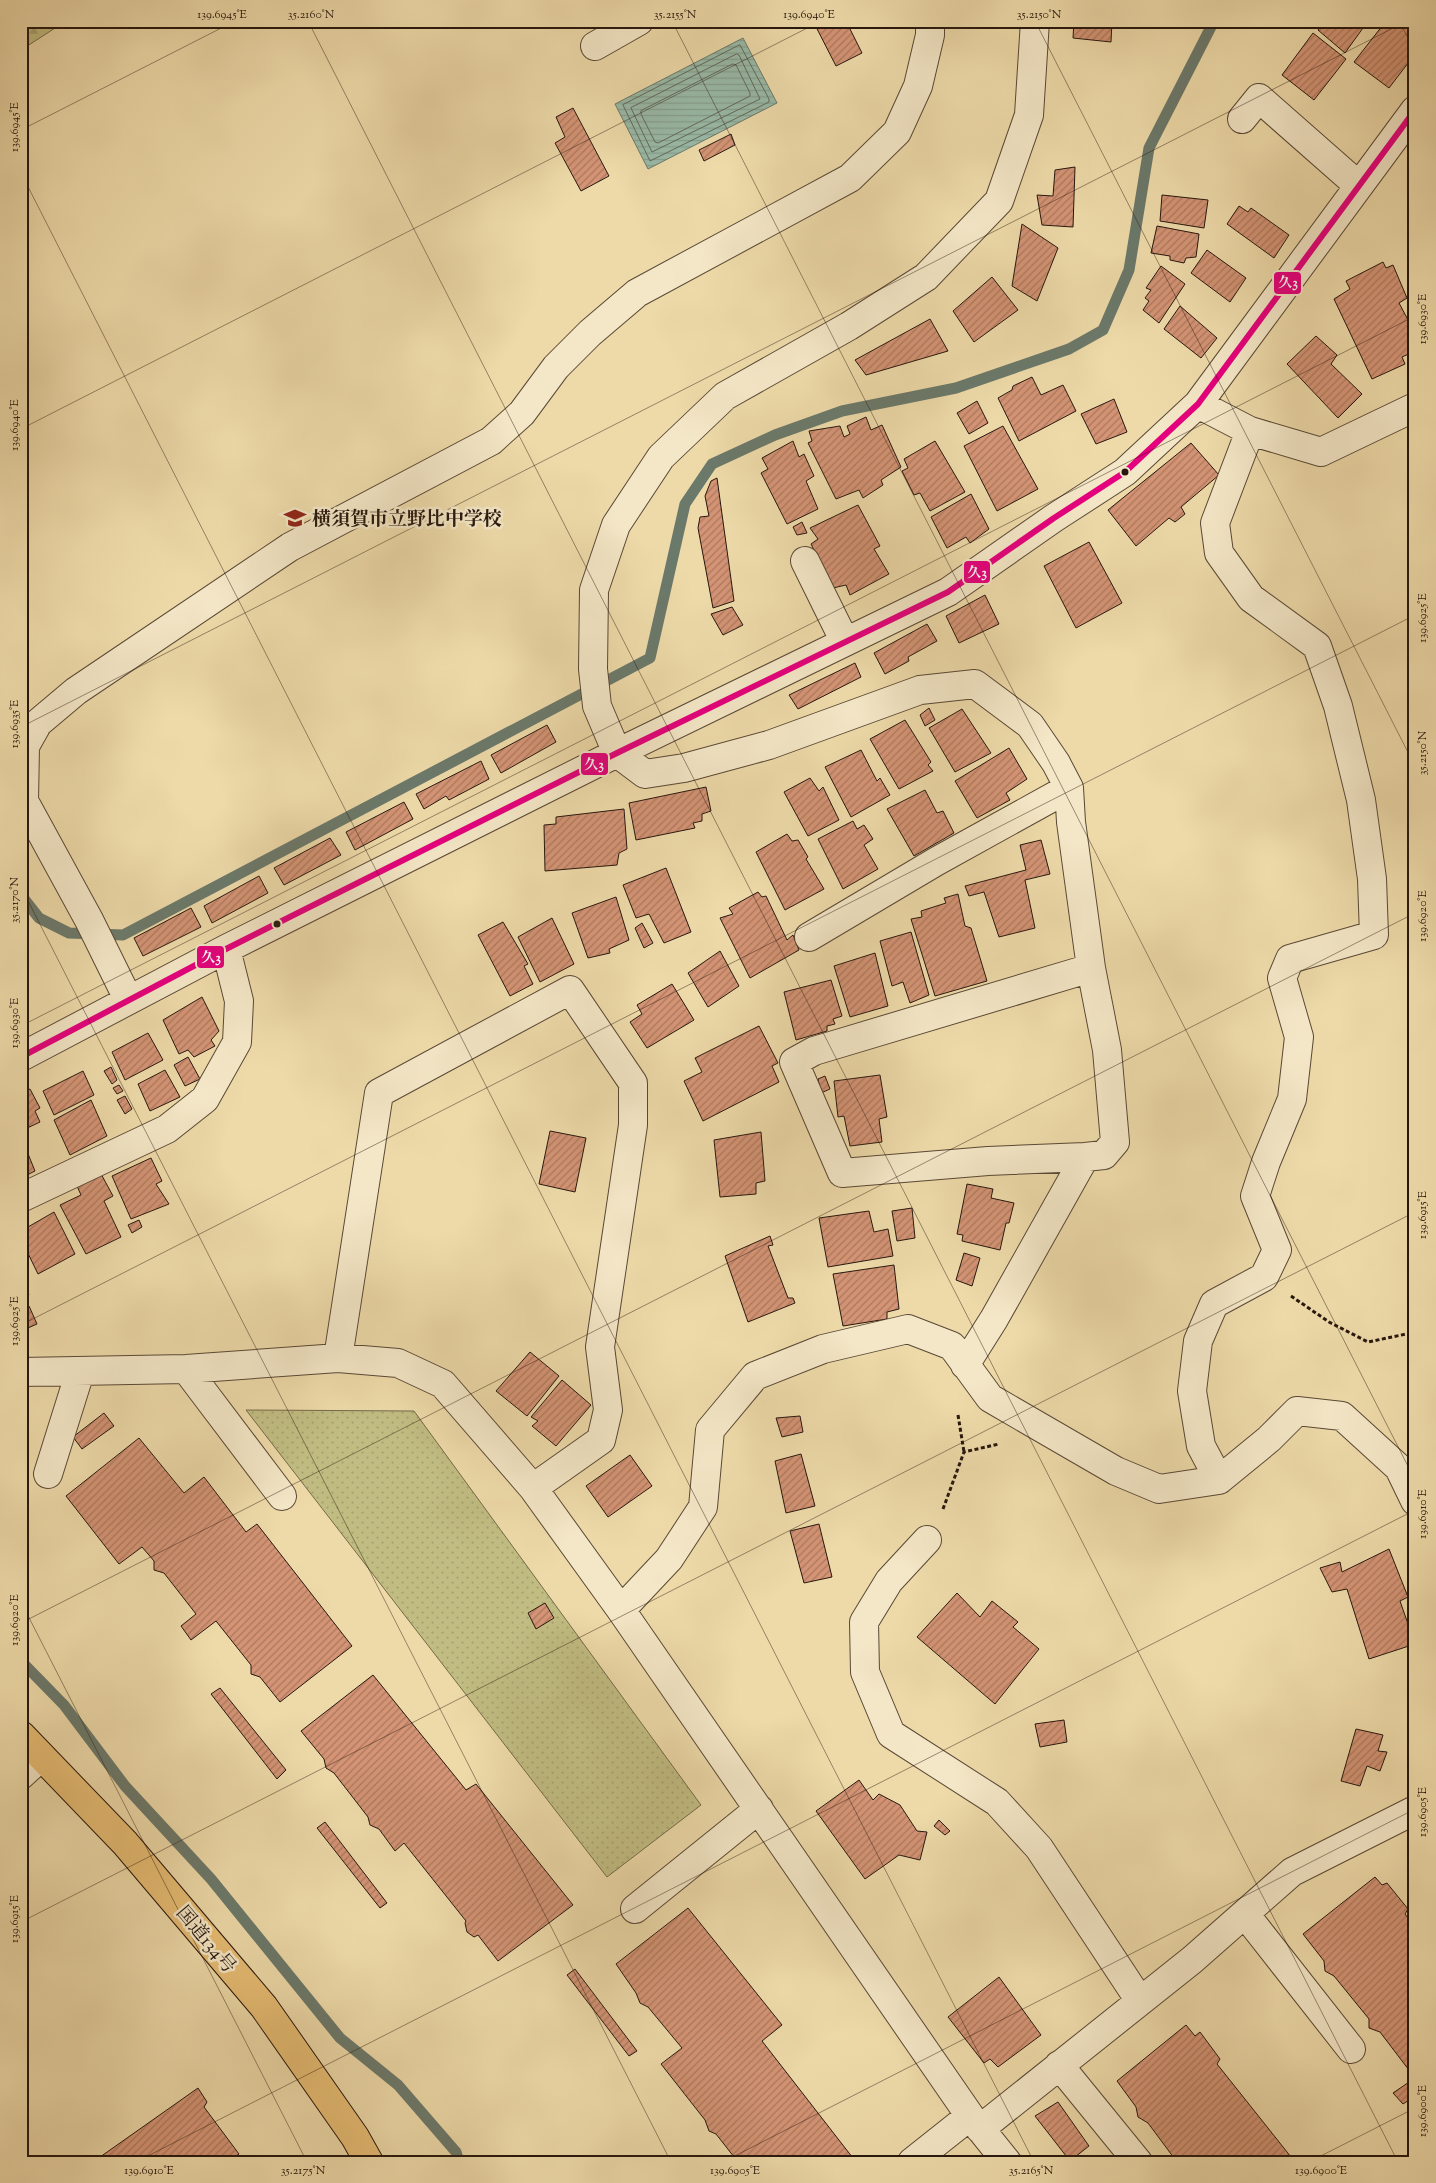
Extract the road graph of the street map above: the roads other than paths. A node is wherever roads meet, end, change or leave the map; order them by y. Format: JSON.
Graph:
{"nodes":[{"id":1,"x":639,"y":21,"type":"edge"},
{"id":2,"x":930,"y":21,"type":"edge"},
{"id":3,"x":1035,"y":21,"type":"edge"},
{"id":4,"x":594,"y":46,"type":"dead end"},
{"id":5,"x":1415,"y":110,"type":"edge"},
{"id":6,"x":1242,"y":119,"type":"dead end"},
{"id":7,"x":1359,"y":186,"type":"junction"},
{"id":8,"x":1198,"y":404,"type":"junction"},
{"id":9,"x":1415,"y":407,"type":"edge"},
{"id":10,"x":1250,"y":431,"type":"junction"},
{"id":11,"x":805,"y":561,"type":"dead end"},
{"id":12,"x":845,"y":642,"type":"junction"},
{"id":13,"x":617,"y":753,"type":"junction"},
{"id":14,"x":1069,"y":788,"type":"junction"},
{"id":15,"x":809,"y":937,"type":"dead end"},
{"id":16,"x":226,"y":949,"type":"junction"},
{"id":17,"x":1091,"y":968,"type":"junction"},
{"id":18,"x":128,"y":999,"type":"junction"},
{"id":19,"x":21,"y":1057,"type":"edge"},
{"id":20,"x":1085,"y":1156,"type":"junction"},
{"id":21,"x":21,"y":1198,"type":"edge"},
{"id":22,"x":338,"y":1358,"type":"junction"},
{"id":23,"x":964,"y":1365,"type":"junction"},
{"id":24,"x":186,"y":1369,"type":"junction"},
{"id":25,"x":21,"y":1372,"type":"edge"},
{"id":26,"x":80,"y":1372,"type":"junction"},
{"id":27,"x":48,"y":1474,"type":"dead end"},
{"id":28,"x":1219,"y":1480,"type":"junction"},
{"id":29,"x":533,"y":1488,"type":"junction"},
{"id":30,"x":282,"y":1496,"type":"dead end"},
{"id":31,"x":1415,"y":1501,"type":"edge"},
{"id":32,"x":927,"y":1540,"type":"dead end"},
{"id":33,"x":621,"y":1610,"type":"junction"},
{"id":34,"x":21,"y":1735,"type":"edge"},
{"id":35,"x":31,"y":1766,"type":"edge"},
{"id":36,"x":758,"y":1809,"type":"junction"},
{"id":37,"x":1415,"y":1810,"type":"edge"},
{"id":38,"x":636,"y":1909,"type":"dead end"},
{"id":39,"x":1244,"y":1914,"type":"junction"},
{"id":40,"x":1140,"y":2001,"type":"junction"},
{"id":41,"x":1351,"y":2049,"type":"dead end"},
{"id":42,"x":1060,"y":2065,"type":"junction"},
{"id":43,"x":975,"y":2122,"type":"junction"},
{"id":44,"x":369,"y":2162,"type":"edge"},
{"id":45,"x":912,"y":2162,"type":"edge"},
{"id":46,"x":1007,"y":2162,"type":"edge"},
{"id":47,"x":1138,"y":2162,"type":"edge"}],
"edges":[{"from":1,"to":4,"type":"street"},
{"from":2,"to":18,"type":"street"},
{"from":3,"to":13,"type":"street"},
{"from":5,"to":7,"type":"street"},
{"from":6,"to":7,"type":"street"},
{"from":7,"to":8,"type":"street"},
{"from":8,"to":10,"type":"street"},
{"from":8,"to":12,"type":"street"},
{"from":9,"to":10,"type":"street"},
{"from":10,"to":28,"type":"street"},
{"from":11,"to":12,"type":"street"},
{"from":12,"to":13,"type":"street"},
{"from":13,"to":14,"type":"street"},
{"from":13,"to":16,"type":"street"},
{"from":14,"to":15,"type":"street"},
{"from":14,"to":17,"type":"street"},
{"from":16,"to":18,"type":"street"},
{"from":16,"to":21,"type":"street"},
{"from":17,"to":20,"type":"street"},
{"from":17,"to":20,"type":"street"},
{"from":18,"to":19,"type":"street"},
{"from":20,"to":23,"type":"street"},
{"from":22,"to":24,"type":"street"},
{"from":22,"to":29,"type":"street"},
{"from":22,"to":29,"type":"street"},
{"from":23,"to":28,"type":"street"},
{"from":23,"to":33,"type":"street"},
{"from":24,"to":26,"type":"street"},
{"from":24,"to":30,"type":"street"},
{"from":25,"to":26,"type":"street"},
{"from":26,"to":27,"type":"street"},
{"from":28,"to":31,"type":"street"},
{"from":29,"to":33,"type":"street"},
{"from":32,"to":40,"type":"street"},
{"from":33,"to":36,"type":"street"},
{"from":34,"to":35,"type":"highway","name":"国道134号"},
{"from":35,"to":44,"type":"highway","name":"国道134号"},
{"from":36,"to":38,"type":"street"},
{"from":36,"to":43,"type":"street"},
{"from":37,"to":39,"type":"street"},
{"from":39,"to":40,"type":"street"},
{"from":39,"to":41,"type":"street"},
{"from":40,"to":42,"type":"street"},
{"from":42,"to":43,"type":"street"},
{"from":42,"to":47,"type":"street"},
{"from":43,"to":45,"type":"street"},
{"from":43,"to":46,"type":"street"}]}
